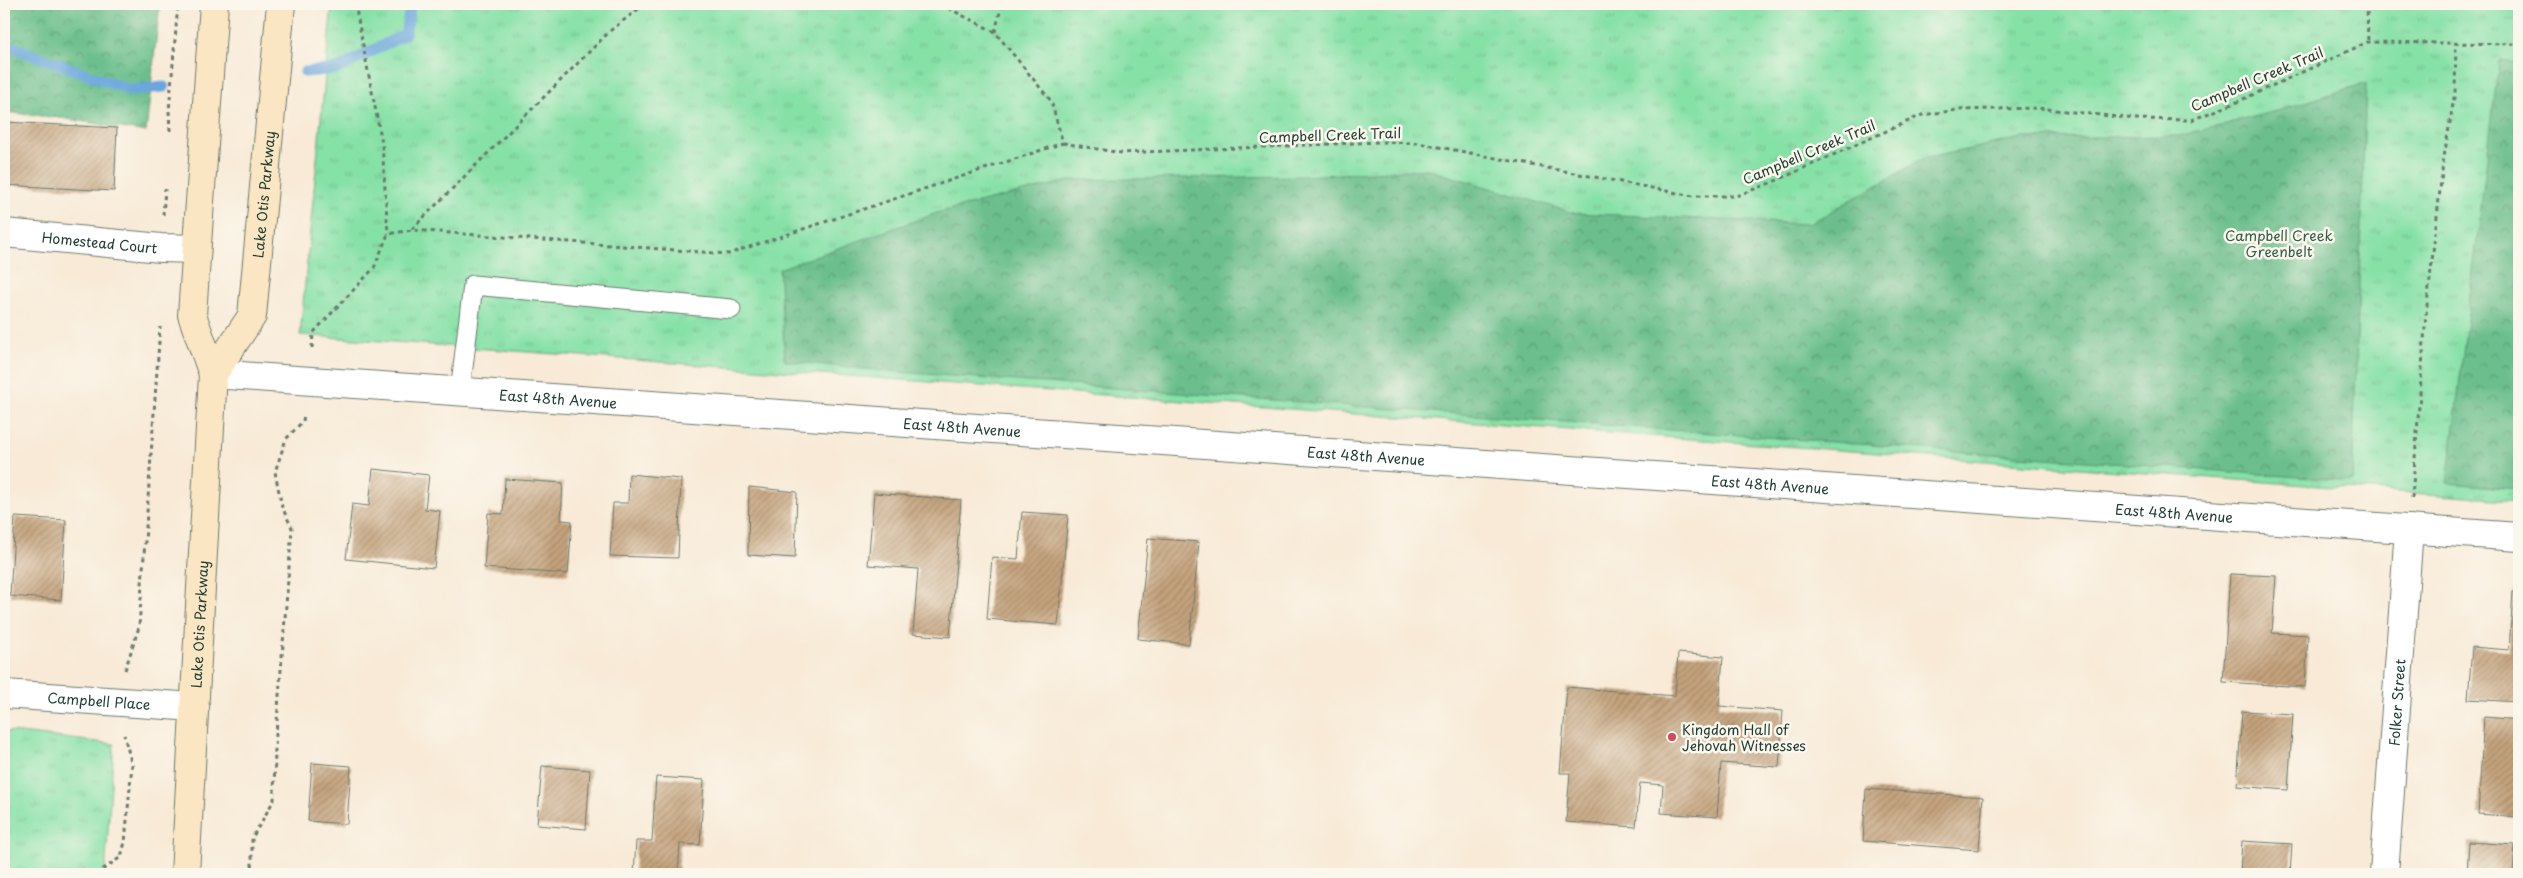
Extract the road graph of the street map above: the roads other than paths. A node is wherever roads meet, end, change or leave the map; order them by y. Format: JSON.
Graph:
{"nodes":[{"id":1,"x":214,"y":10,"type":"edge"},
{"id":2,"x":280,"y":14,"type":"edge"},
{"id":3,"x":4,"y":233,"type":"edge"},
{"id":4,"x":196,"y":249,"type":"junction"},
{"id":5,"x":731,"y":309,"type":"dead end"},
{"id":6,"x":214,"y":374,"type":"junction"},
{"id":7,"x":460,"y":392,"type":"junction"},
{"id":8,"x":2409,"y":529,"type":"junction"},
{"id":9,"x":2519,"y":537,"type":"edge"},
{"id":10,"x":4,"y":694,"type":"edge"},
{"id":11,"x":195,"y":706,"type":"junction"},
{"id":12,"x":185,"y":874,"type":"edge"},
{"id":13,"x":2384,"y":874,"type":"edge"}],
"edges":[{"from":1,"to":4,"type":"main road","name":"Lake Otis Parkway"},
{"from":2,"to":6,"type":"main road","name":"Lake Otis Parkway"},
{"from":3,"to":4,"type":"street","name":"Homestead Court"},
{"from":4,"to":6,"type":"main road","name":"Lake Otis Parkway"},
{"from":5,"to":7,"type":"lane"},
{"from":6,"to":7,"type":"street","name":"East 48th Avenue"},
{"from":6,"to":11,"type":"main road","name":"Lake Otis Parkway"},
{"from":7,"to":8,"type":"street","name":"East 48th Avenue"},
{"from":8,"to":9,"type":"street","name":"East 48th Avenue"},
{"from":8,"to":13,"type":"street","name":"Folker Street"},
{"from":10,"to":11,"type":"street","name":"Campbell Place"},
{"from":11,"to":12,"type":"main road","name":"Lake Otis Parkway"}]}
